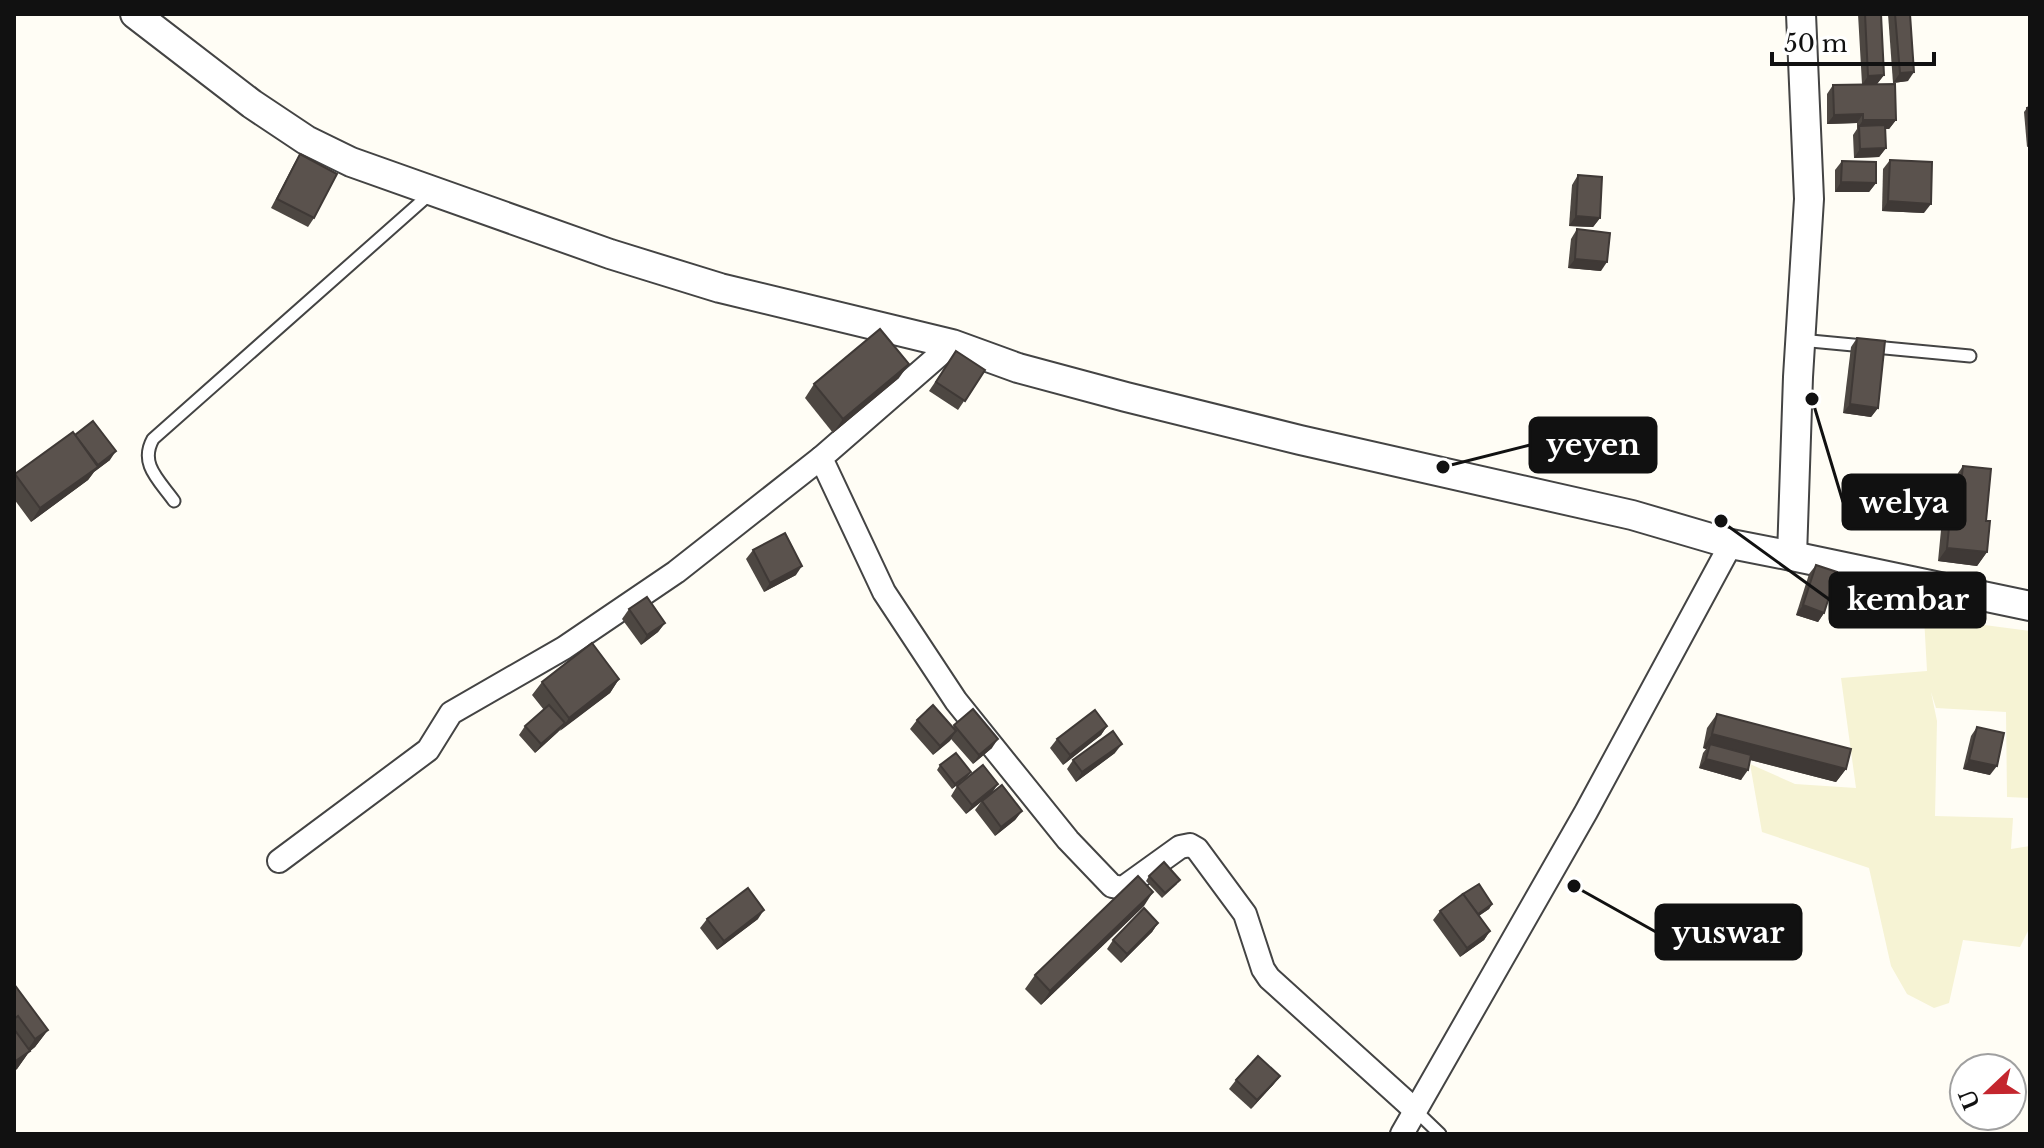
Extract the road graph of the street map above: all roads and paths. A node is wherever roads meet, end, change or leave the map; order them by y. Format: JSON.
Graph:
{"nodes":[{"id":1,"x":135,"y":14,"type":"edge"},
{"id":2,"x":1801,"y":14,"type":"edge"},
{"id":3,"x":434,"y":190,"type":"junction"},
{"id":4,"x":1800,"y":340,"type":"junction"},
{"id":5,"x":952,"y":344,"type":"junction"},
{"id":6,"x":1970,"y":356,"type":"dead end"},
{"id":7,"x":821,"y":458,"type":"junction"},
{"id":8,"x":174,"y":501,"type":"dead end"},
{"id":9,"x":1731,"y":544,"type":"junction"},
{"id":10,"x":1792,"y":556,"type":"junction"},
{"id":11,"x":2030,"y":606,"type":"edge"},
{"id":12,"x":279,"y":861,"type":"dead end"},
{"id":13,"x":1415,"y":1110,"type":"junction"},
{"id":14,"x":1402,"y":1134,"type":"edge"},
{"id":15,"x":1440,"y":1134,"type":"edge"}],
"edges":[{"from":1,"to":3,"type":"street"},
{"from":2,"to":4,"type":"street"},
{"from":3,"to":5,"type":"street"},
{"from":3,"to":8,"type":"lane"},
{"from":4,"to":6,"type":"lane"},
{"from":4,"to":10,"type":"street"},
{"from":5,"to":7,"type":"street"},
{"from":5,"to":9,"type":"street"},
{"from":7,"to":12,"type":"street"},
{"from":7,"to":13,"type":"street"},
{"from":9,"to":10,"type":"street"},
{"from":9,"to":13,"type":"street"},
{"from":10,"to":11,"type":"street"},
{"from":13,"to":14,"type":"street"},
{"from":13,"to":15,"type":"lane"}]}
